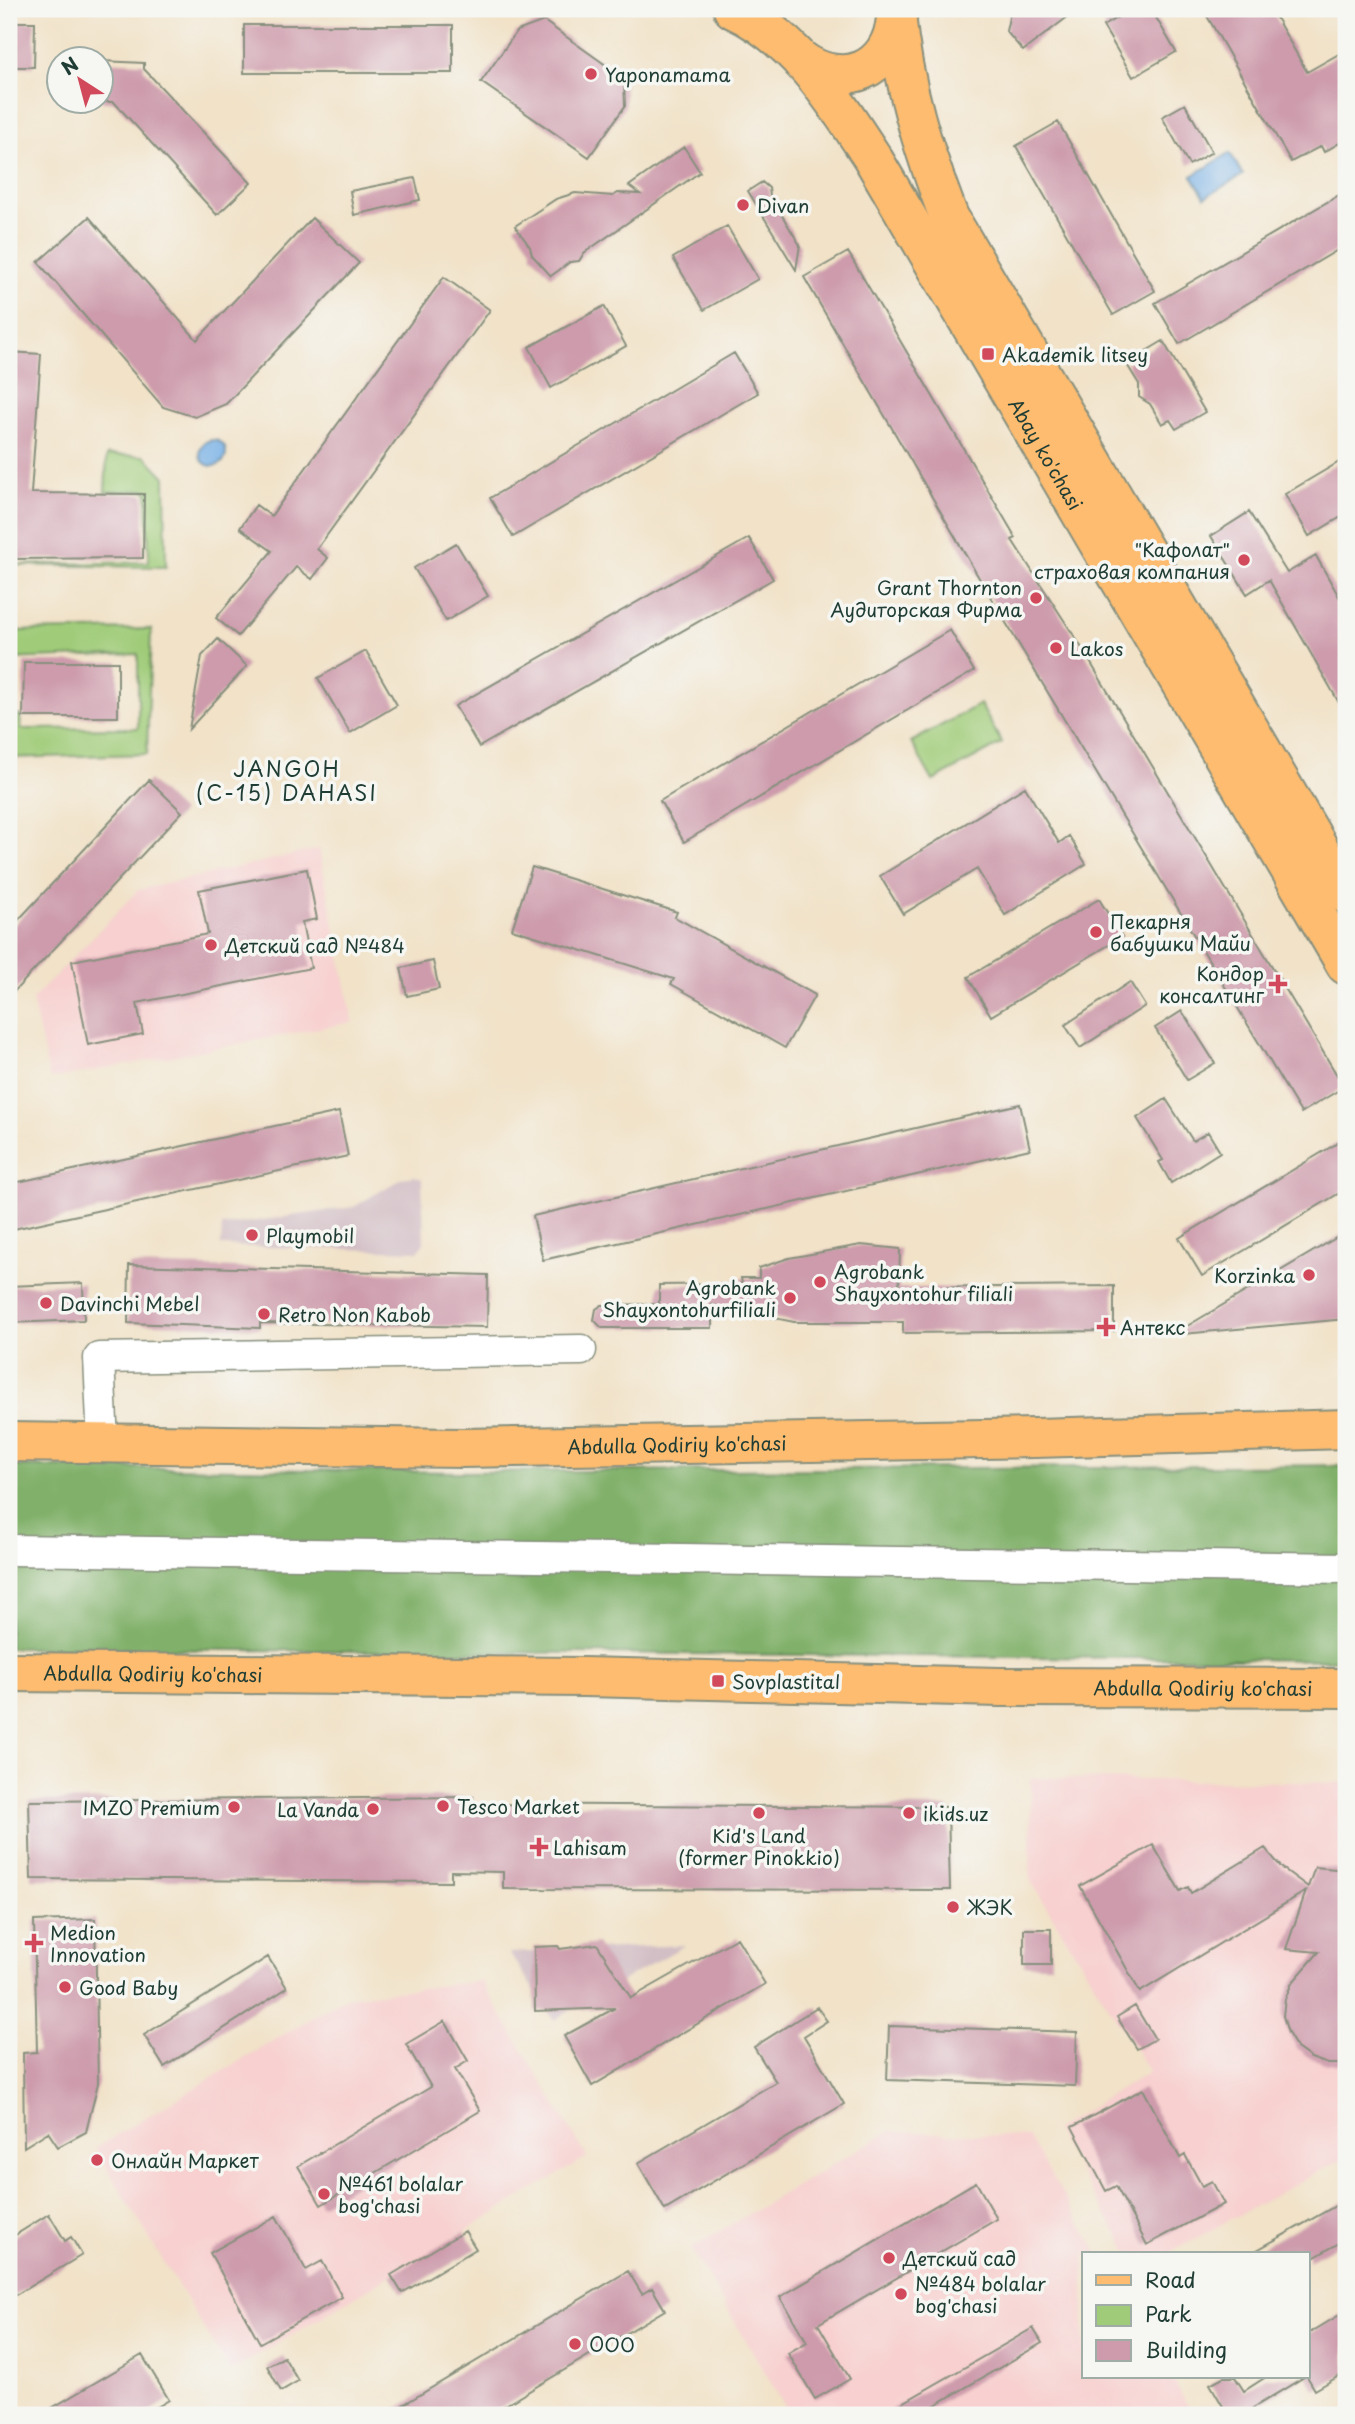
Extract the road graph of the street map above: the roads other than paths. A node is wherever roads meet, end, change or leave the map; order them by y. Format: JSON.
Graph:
{"nodes":[{"id":1,"x":733,"y":9,"type":"edge"},
{"id":2,"x":783,"y":9,"type":"edge"},
{"id":3,"x":897,"y":10,"type":"edge"},
{"id":4,"x":799,"y":59,"type":"junction"},
{"id":5,"x":1125,"y":552,"type":"junction"},
{"id":6,"x":1346,"y":894,"type":"edge"},
{"id":7,"x":1346,"y":965,"type":"edge"},
{"id":8,"x":581,"y":1350,"type":"dead end"},
{"id":9,"x":1346,"y":1429,"type":"edge"},
{"id":10,"x":9,"y":1442,"type":"edge"},
{"id":11,"x":103,"y":1443,"type":"junction"},
{"id":12,"x":9,"y":1550,"type":"edge"},
{"id":13,"x":1346,"y":1568,"type":"edge"},
{"id":14,"x":9,"y":1672,"type":"edge"},
{"id":15,"x":1346,"y":1688,"type":"edge"}],
"edges":[{"from":1,"to":4,"type":"main road"},
{"from":2,"to":4,"type":"main road"},
{"from":3,"to":4,"type":"main road"},
{"from":3,"to":5,"type":"main road","name":"Abay ko'chasi"},
{"from":4,"to":5,"type":"main road","name":"Abay ko'chasi"},
{"from":5,"to":6,"type":"main road","name":"Abay ko'chasi"},
{"from":5,"to":7,"type":"main road","name":"Abay ko'chasi"},
{"from":8,"to":11,"type":"street"},
{"from":9,"to":11,"type":"main road","name":"Abdulla Qodiriy ko'chasi"},
{"from":10,"to":11,"type":"main road","name":"Abdulla Qodiriy ko'chasi"},
{"from":12,"to":13,"type":"street"},
{"from":14,"to":15,"type":"main road","name":"Abdulla Qodiriy ko'chasi"}]}
